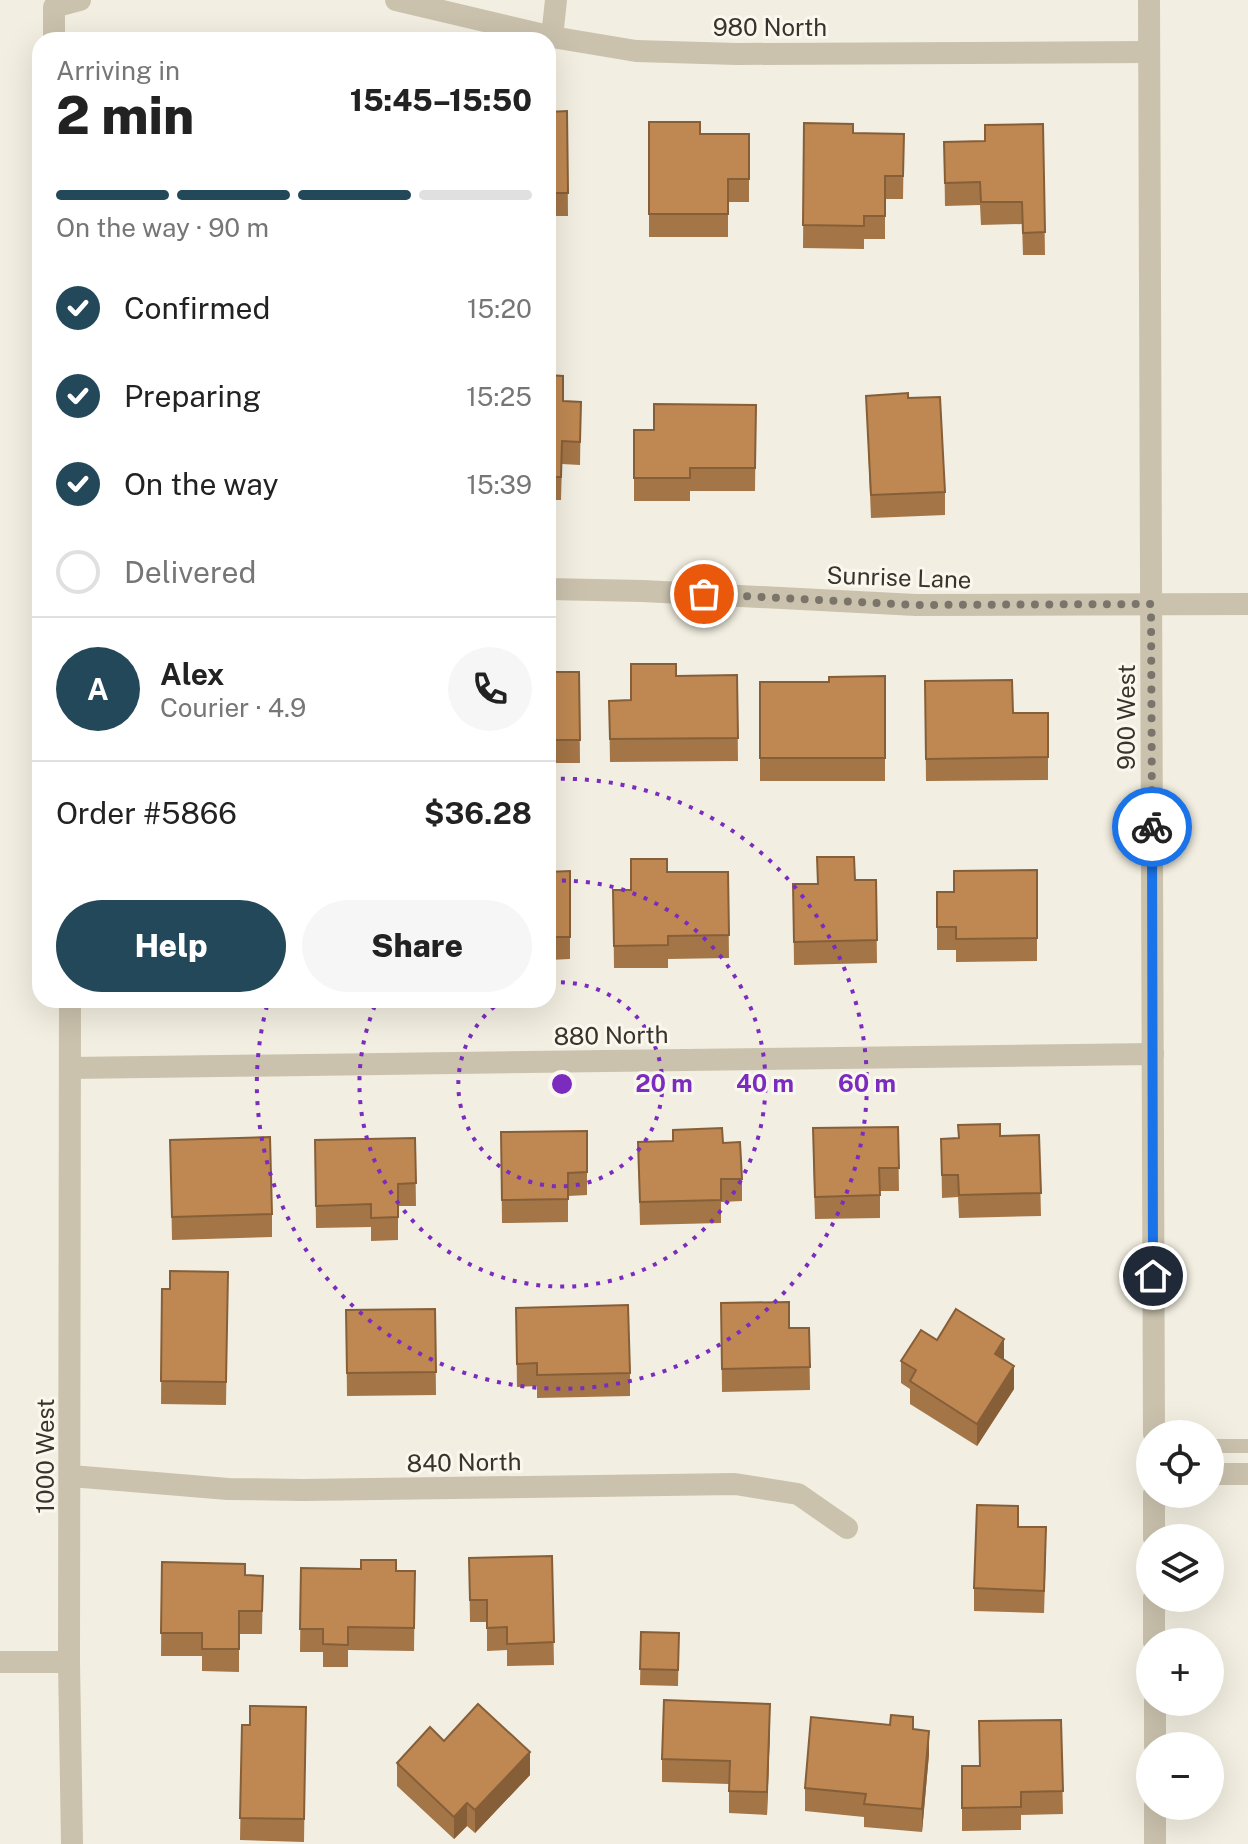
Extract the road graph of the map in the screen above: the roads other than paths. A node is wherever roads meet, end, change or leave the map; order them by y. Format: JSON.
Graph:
{"nodes":[{"id":1,"x":80,"y":0,"type":"edge"},
{"id":2,"x":396,"y":0,"type":"edge"},
{"id":3,"x":556,"y":0,"type":"edge"},
{"id":4,"x":1149,"y":0,"type":"edge"},
{"id":5,"x":54,"y":32,"type":"edge"},
{"id":6,"x":531,"y":32,"type":"edge"},
{"id":7,"x":553,"y":32,"type":"edge"},
{"id":8,"x":556,"y":38,"type":"edge"},
{"id":9,"x":1149,"y":52,"type":"junction"},
{"id":10,"x":556,"y":589,"type":"edge"},
{"id":11,"x":1151,"y":604,"type":"junction"},
{"id":12,"x":1248,"y":604,"type":"edge"},
{"id":13,"x":70,"y":1008,"type":"edge"},
{"id":14,"x":1153,"y":1054,"type":"junction"},
{"id":15,"x":71,"y":1068,"type":"junction"},
{"id":16,"x":1154,"y":1420,"type":"edge"},
{"id":17,"x":1224,"y":1446,"type":"edge"},
{"id":18,"x":1248,"y":1446,"type":"edge"},
{"id":19,"x":1224,"y":1474,"type":"edge"},
{"id":20,"x":1248,"y":1474,"type":"edge"},
{"id":21,"x":71,"y":1476,"type":"junction"},
{"id":22,"x":847,"y":1528,"type":"dead end"},
{"id":23,"x":0,"y":1662,"type":"edge"},
{"id":24,"x":69,"y":1662,"type":"junction"},
{"id":25,"x":1155,"y":1820,"type":"edge"},
{"id":26,"x":72,"y":1844,"type":"edge"},
{"id":27,"x":1155,"y":1844,"type":"edge"}],
"edges":[{"from":1,"to":5,"type":"street"},
{"from":2,"to":6,"type":"street","name":"980 North"},
{"from":3,"to":7,"type":"street"},
{"from":4,"to":9,"type":"street","name":"900 West"},
{"from":8,"to":9,"type":"street","name":"980 North"},
{"from":9,"to":11,"type":"street","name":"900 West"},
{"from":10,"to":11,"type":"street","name":"Sunrise Lane"},
{"from":11,"to":12,"type":"street","name":"Sunrise Lane"},
{"from":11,"to":14,"type":"street","name":"900 West"},
{"from":13,"to":15,"type":"street","name":"1000 West"},
{"from":14,"to":15,"type":"street","name":"880 North"},
{"from":14,"to":16,"type":"street","name":"900 West"},
{"from":15,"to":21,"type":"street","name":"1000 West"},
{"from":17,"to":18,"type":"lane"},
{"from":19,"to":20,"type":"street"},
{"from":21,"to":22,"type":"street","name":"840 North"},
{"from":21,"to":24,"type":"street","name":"1000 West"},
{"from":23,"to":24,"type":"street"},
{"from":24,"to":26,"type":"street","name":"1000 West"},
{"from":25,"to":27,"type":"street"}]}
